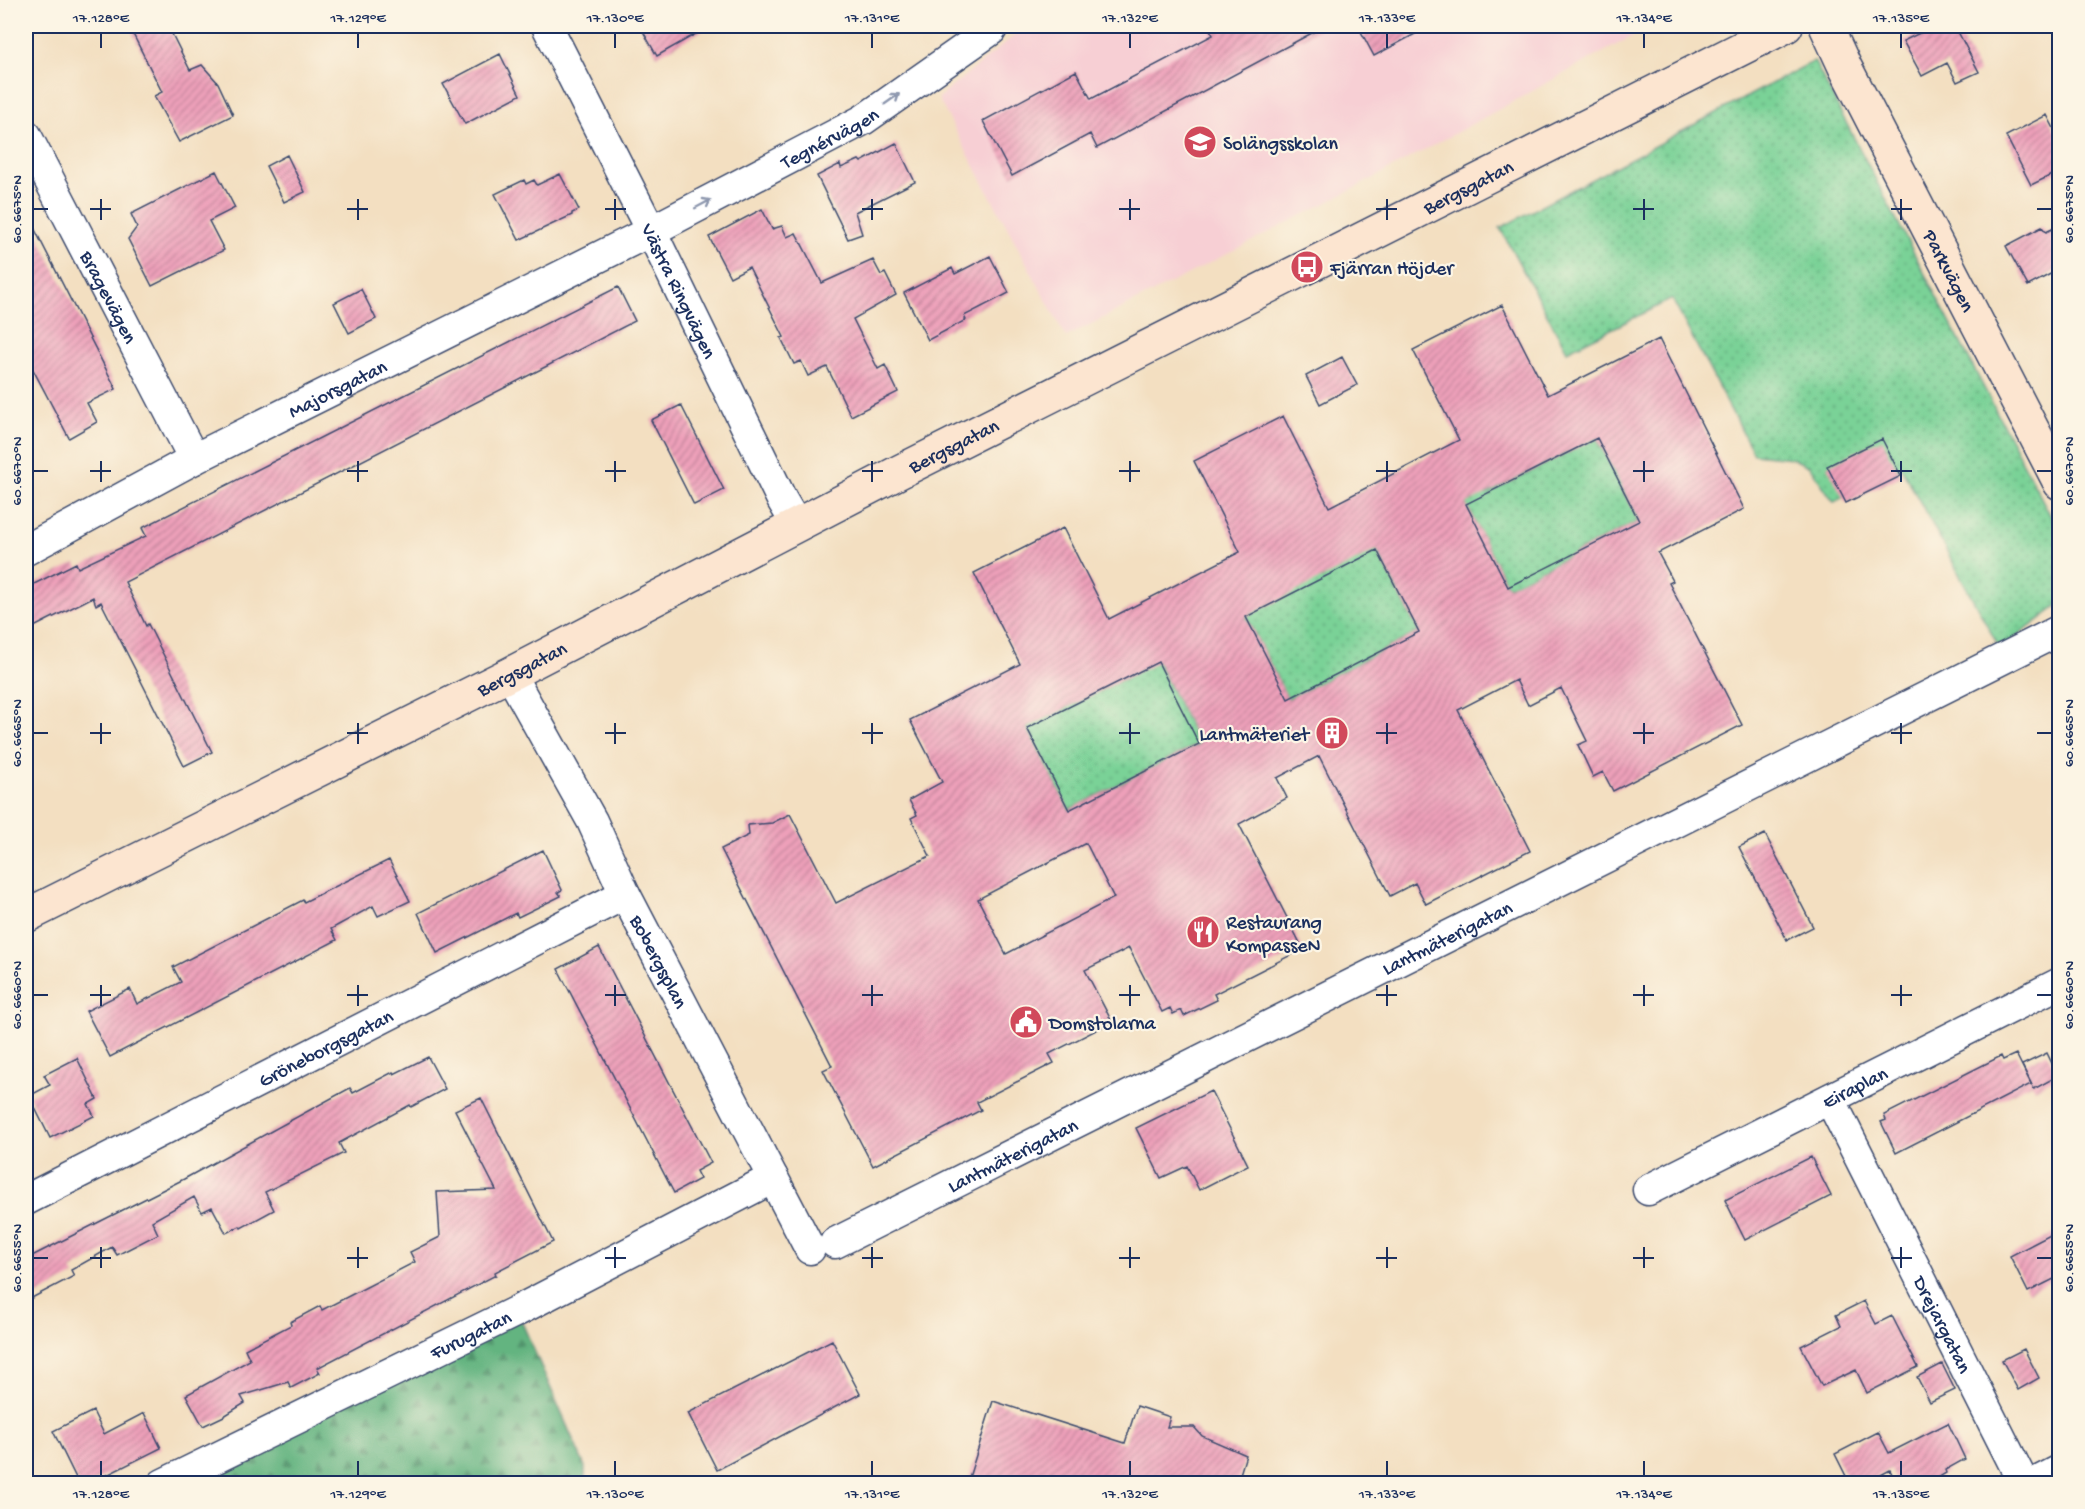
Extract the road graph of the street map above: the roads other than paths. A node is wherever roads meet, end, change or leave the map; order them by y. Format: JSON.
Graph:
{"nodes":[{"id":1,"x":547,"y":26,"type":"edge"},
{"id":2,"x":993,"y":26,"type":"edge"},
{"id":3,"x":1786,"y":26,"type":"edge"},
{"id":4,"x":1826,"y":26,"type":"edge"},
{"id":5,"x":26,"y":135,"type":"edge"},
{"id":6,"x":651,"y":231,"type":"junction"},
{"id":7,"x":194,"y":459,"type":"junction"},
{"id":8,"x":2060,"y":483,"type":"edge"},
{"id":9,"x":796,"y":524,"type":"junction"},
{"id":10,"x":26,"y":550,"type":"edge"},
{"id":11,"x":2060,"y":630,"type":"edge"},
{"id":12,"x":510,"y":674,"type":"junction"},
{"id":13,"x":626,"y":894,"type":"junction"},
{"id":14,"x":26,"y":916,"type":"edge"},
{"id":15,"x":2060,"y":983,"type":"edge"},
{"id":16,"x":1830,"y":1099,"type":"junction"},
{"id":17,"x":773,"y":1178,"type":"junction"},
{"id":18,"x":1648,"y":1190,"type":"dead end"},
{"id":19,"x":26,"y":1200,"type":"edge"},
{"id":20,"x":822,"y":1246,"type":"joint"},
{"id":21,"x":2060,"y":1470,"type":"edge"},
{"id":22,"x":163,"y":1484,"type":"edge"},
{"id":23,"x":2025,"y":1484,"type":"edge"},
{"id":24,"x":2033,"y":1484,"type":"edge"}],
"edges":[{"from":1,"to":6,"type":"street","name":"Västra Ringvägen"},
{"from":6,"to":2,"type":"street","name":"Tegnérvägen","one_way":true},
{"from":3,"to":9,"type":"street","name":"Bergsgatan"},
{"from":4,"to":8,"type":"street","name":"Parkvägen"},
{"from":5,"to":7,"type":"street","name":"Bragevägen"},
{"from":6,"to":7,"type":"street","name":"Majorsgatan"},
{"from":6,"to":9,"type":"street","name":"Västra Ringvägen"},
{"from":7,"to":10,"type":"street","name":"Majorsgatan"},
{"from":9,"to":12,"type":"street","name":"Bergsgatan"},
{"from":11,"to":20,"type":"street","name":"Lantmäterigatan"},
{"from":12,"to":13,"type":"street","name":"Bobergsplan"},
{"from":12,"to":14,"type":"street","name":"Bergsgatan"},
{"from":13,"to":17,"type":"street","name":"Bobergsplan"},
{"from":13,"to":19,"type":"street","name":"Gröneborgsgatan"},
{"from":15,"to":16,"type":"street","name":"Eiraplan"},
{"from":16,"to":18,"type":"street","name":"Eiraplan"},
{"from":16,"to":23,"type":"street","name":"Drejargatan"},
{"from":17,"to":20,"type":"street","name":"Bobergsplan"},
{"from":17,"to":22,"type":"street","name":"Furugatan"},
{"from":21,"to":24,"type":"street"}]}
